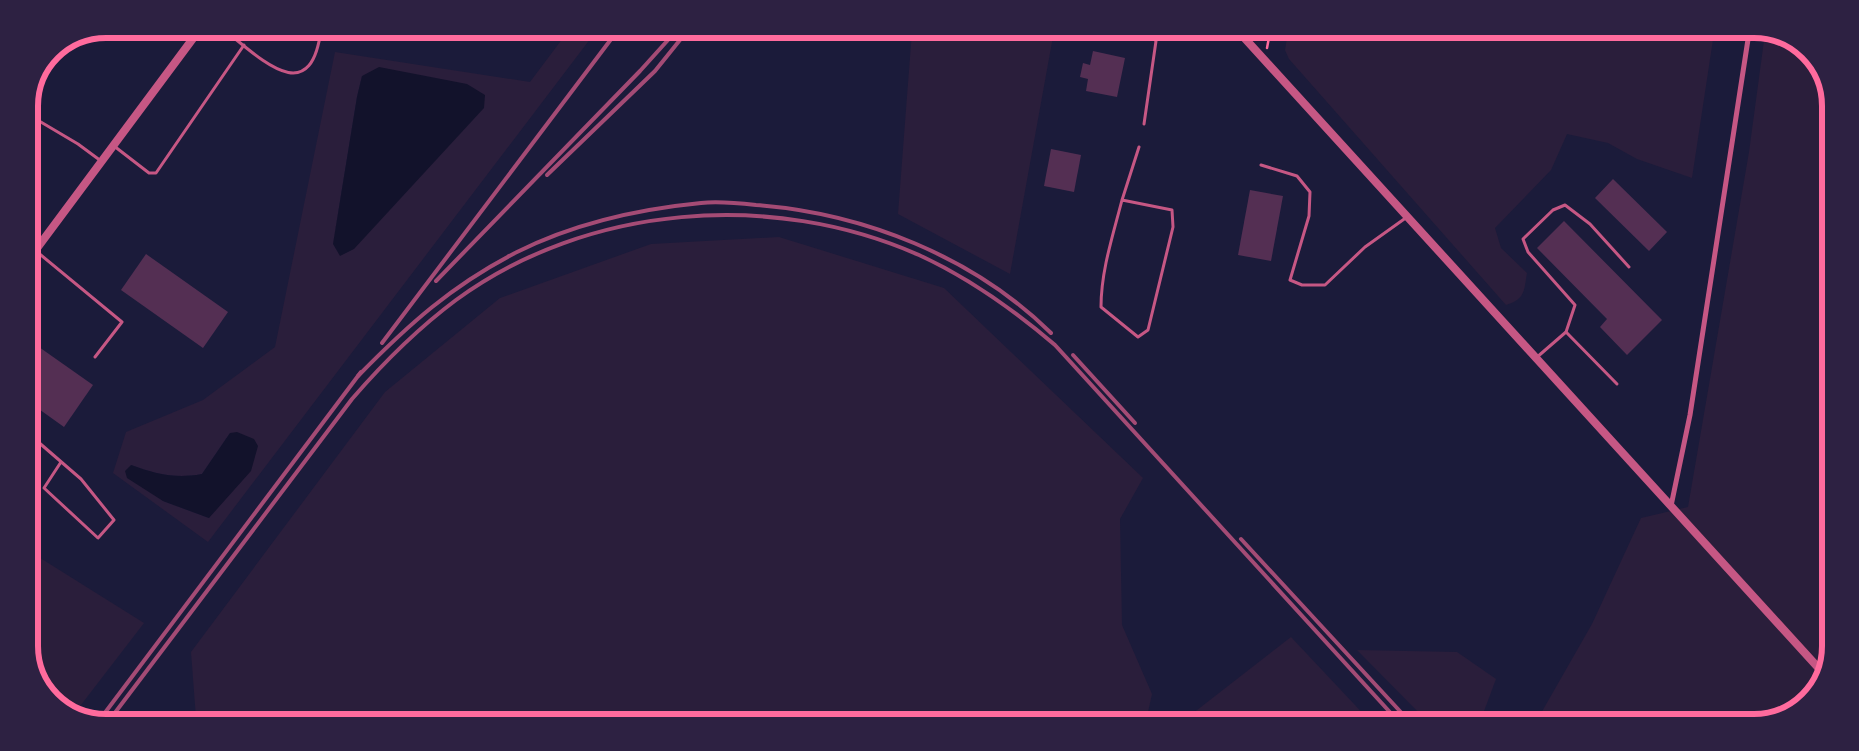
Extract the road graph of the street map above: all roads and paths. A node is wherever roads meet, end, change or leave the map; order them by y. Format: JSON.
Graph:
{"nodes":[{"id":1,"x":194,"y":37,"type":"edge"},
{"id":2,"x":234,"y":37,"type":"edge"},
{"id":3,"x":319,"y":37,"type":"edge"},
{"id":4,"x":1152,"y":37,"type":"edge"},
{"id":5,"x":1244,"y":37,"type":"edge"},
{"id":6,"x":1748,"y":37,"type":"edge"},
{"id":7,"x":244,"y":45,"type":"junction"},
{"id":8,"x":37,"y":119,"type":"edge"},
{"id":9,"x":1144,"y":124,"type":"dead end"},
{"id":10,"x":114,"y":146,"type":"junction"},
{"id":11,"x":1139,"y":148,"type":"dead end"},
{"id":12,"x":102,"y":162,"type":"junction"},
{"id":13,"x":1261,"y":165,"type":"dead end"},
{"id":14,"x":1122,"y":200,"type":"junction"},
{"id":15,"x":1408,"y":217,"type":"junction"},
{"id":16,"x":37,"y":248,"type":"edge"},
{"id":17,"x":37,"y":253,"type":"edge"},
{"id":18,"x":1629,"y":268,"type":"dead end"},
{"id":19,"x":1566,"y":332,"type":"junction"},
{"id":20,"x":95,"y":357,"type":"dead end"},
{"id":21,"x":1535,"y":358,"type":"junction"},
{"id":22,"x":1617,"y":384,"type":"dead end"},
{"id":23,"x":38,"y":442,"type":"edge"},
{"id":24,"x":61,"y":462,"type":"junction"},
{"id":25,"x":1671,"y":506,"type":"junction"},
{"id":26,"x":1818,"y":668,"type":"edge"}],
"edges":[{"from":1,"to":10,"type":"street"},
{"from":2,"to":7,"type":"lane"},
{"from":3,"to":7,"type":"lane"},
{"from":4,"to":9,"type":"lane"},
{"from":5,"to":15,"type":"street"},
{"from":6,"to":25,"type":"street"},
{"from":7,"to":10,"type":"lane"},
{"from":8,"to":12,"type":"lane"},
{"from":10,"to":12,"type":"street"},
{"from":11,"to":14,"type":"lane"},
{"from":12,"to":16,"type":"street"},
{"from":13,"to":15,"type":"lane"},
{"from":14,"to":14,"type":"lane"},
{"from":15,"to":21,"type":"street"},
{"from":17,"to":20,"type":"lane"},
{"from":18,"to":19,"type":"lane"},
{"from":19,"to":21,"type":"lane"},
{"from":19,"to":22,"type":"lane"},
{"from":21,"to":25,"type":"street"},
{"from":23,"to":24,"type":"lane"},
{"from":24,"to":24,"type":"lane"},
{"from":25,"to":26,"type":"street"}]}
